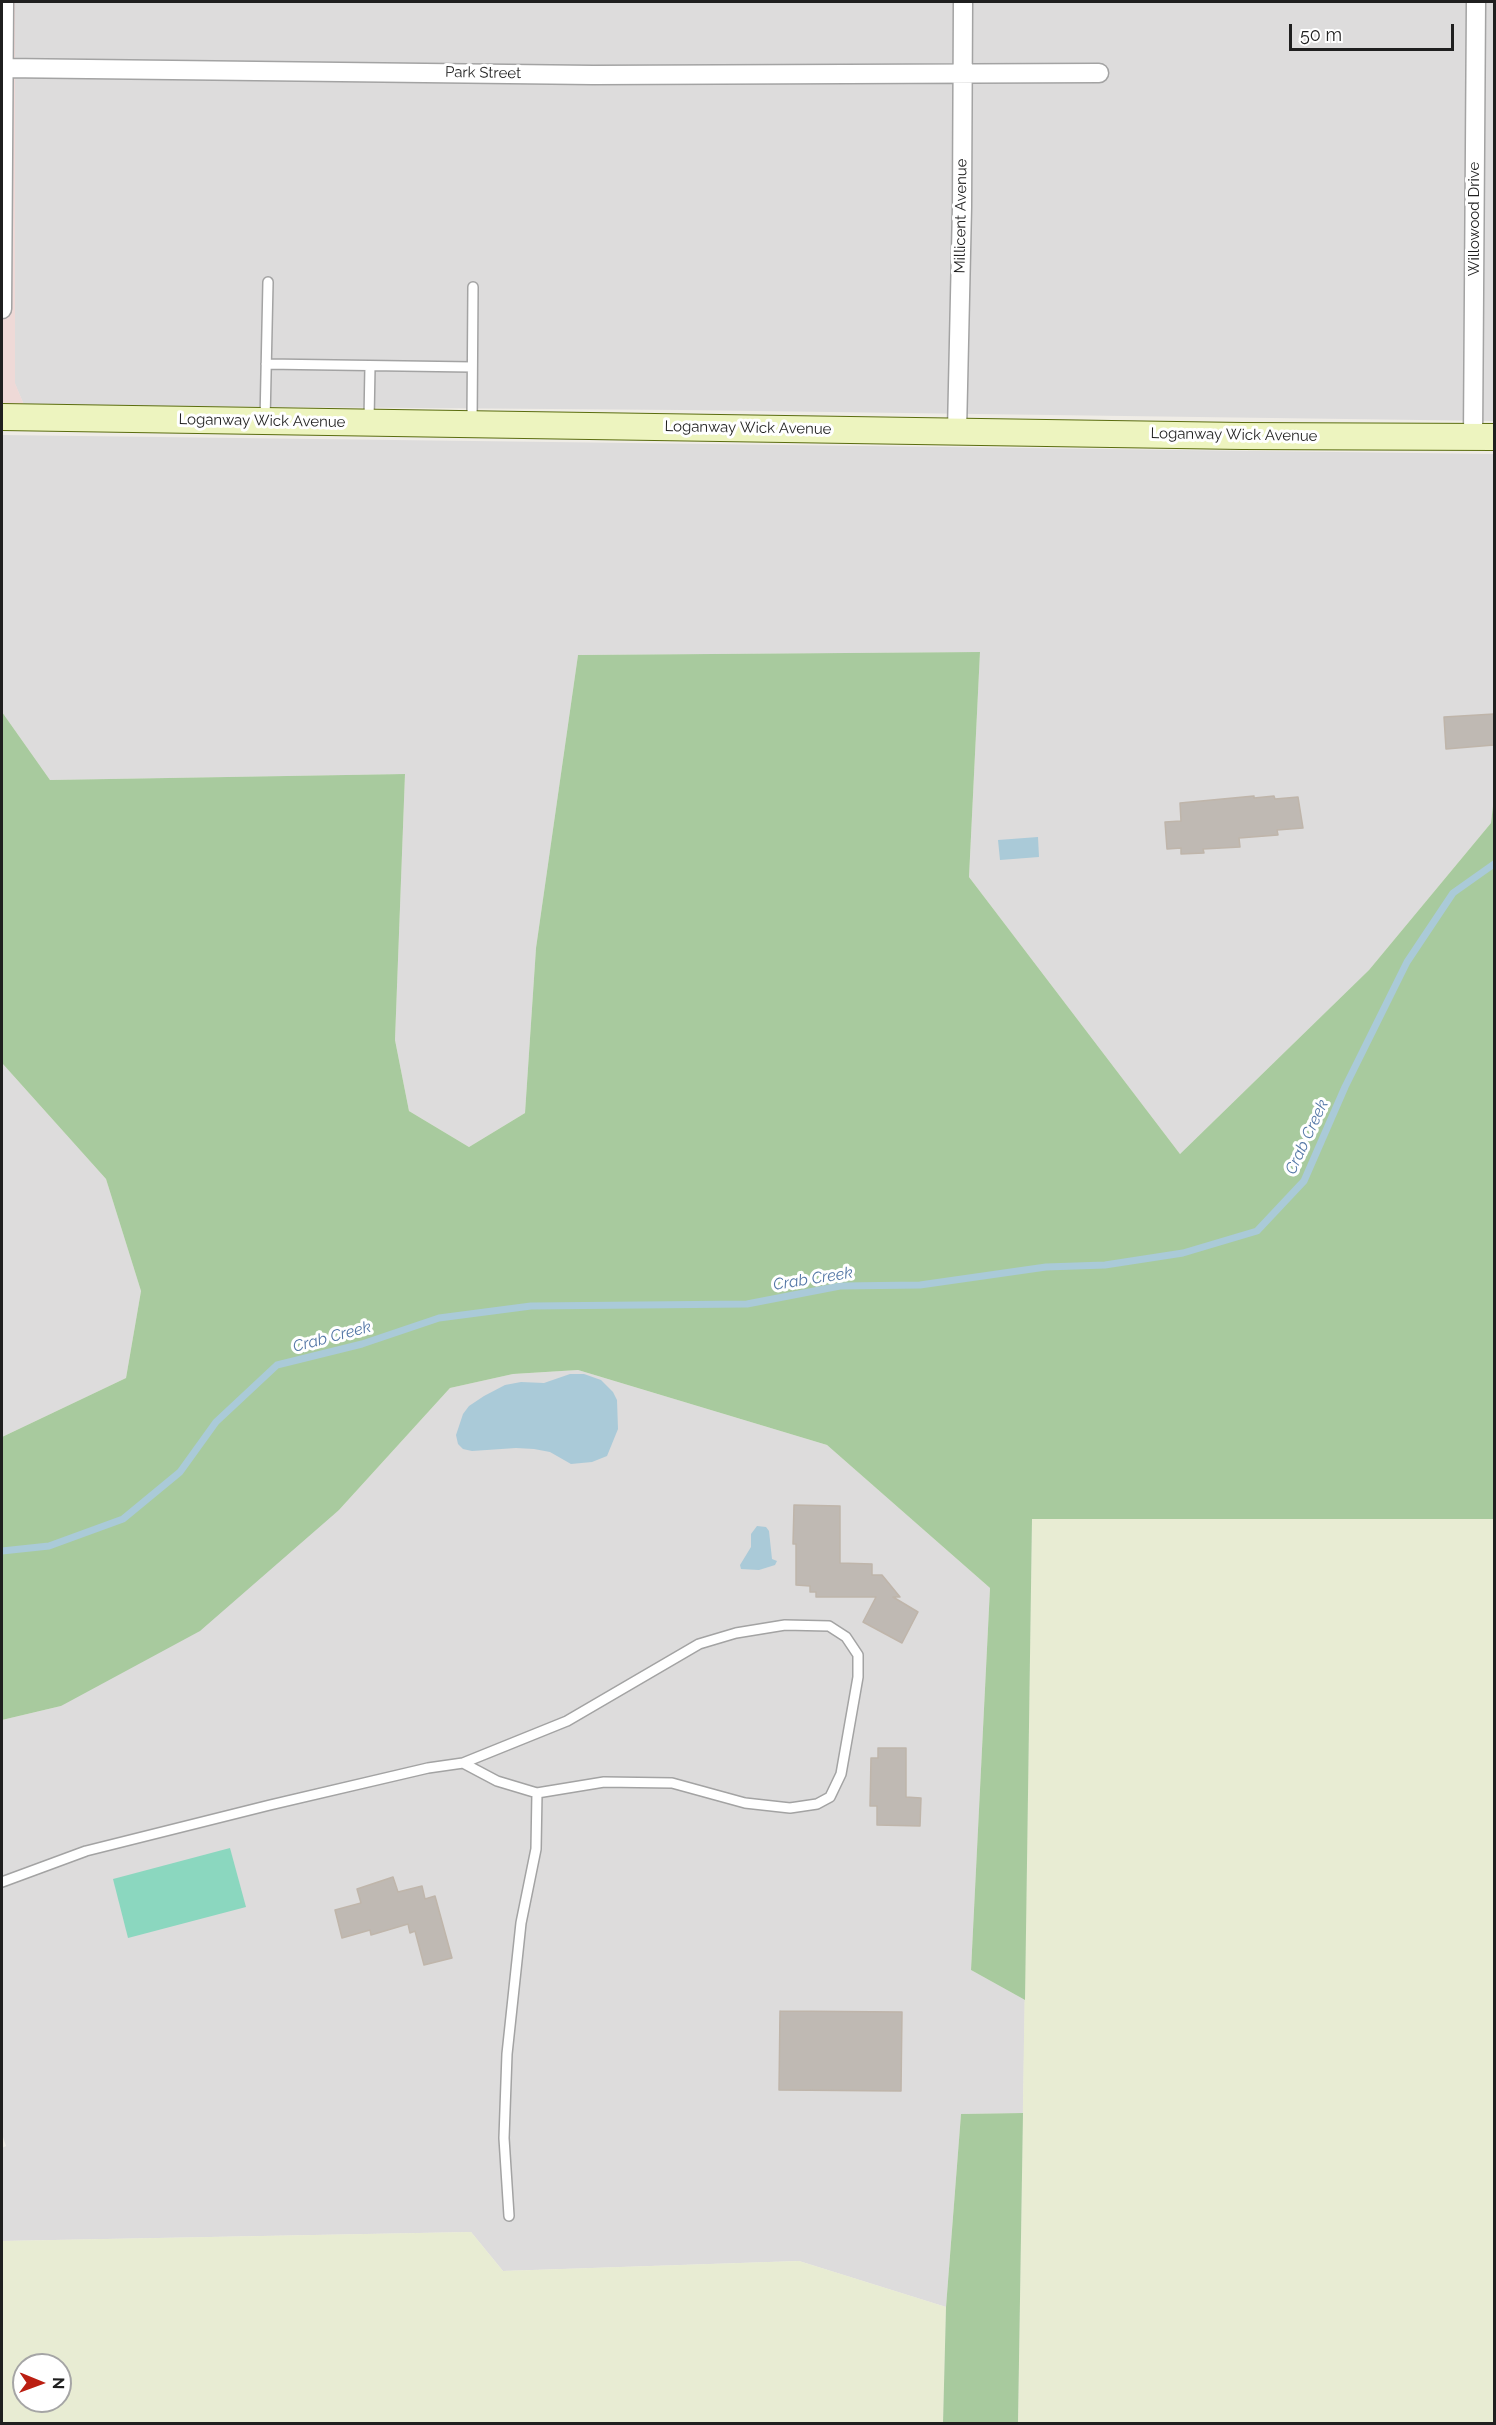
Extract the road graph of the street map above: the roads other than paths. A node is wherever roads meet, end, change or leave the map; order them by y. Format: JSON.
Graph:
{"nodes":[{"id":1,"x":4,"y":2,"type":"edge"},
{"id":2,"x":963,"y":2,"type":"edge"},
{"id":3,"x":1476,"y":2,"type":"edge"},
{"id":4,"x":4,"y":68,"type":"junction"},
{"id":5,"x":1099,"y":73,"type":"dead end"},
{"id":6,"x":962,"y":74,"type":"junction"},
{"id":7,"x":268,"y":282,"type":"dead end"},
{"id":8,"x":473,"y":288,"type":"dead end"},
{"id":9,"x":2,"y":309,"type":"edge"},
{"id":10,"x":266,"y":364,"type":"junction"},
{"id":11,"x":370,"y":366,"type":"junction"},
{"id":12,"x":472,"y":367,"type":"junction"},
{"id":13,"x":2,"y":417,"type":"edge"},
{"id":14,"x":265,"y":421,"type":"junction"},
{"id":15,"x":369,"y":423,"type":"junction"},
{"id":16,"x":472,"y":424,"type":"junction"},
{"id":17,"x":957,"y":431,"type":"junction"},
{"id":18,"x":1484,"y":437,"type":"edge"},
{"id":19,"x":463,"y":1763,"type":"junction"},
{"id":20,"x":537,"y":1793,"type":"junction"},
{"id":21,"x":2,"y":1882,"type":"edge"},
{"id":22,"x":509,"y":2216,"type":"dead end"}],
"edges":[{"from":1,"to":4,"type":"street"},
{"from":2,"to":6,"type":"street","name":"Millicent Avenue"},
{"from":3,"to":18,"type":"street","name":"Willowood Drive"},
{"from":4,"to":6,"type":"street","name":"Park Street"},
{"from":4,"to":9,"type":"street"},
{"from":5,"to":6,"type":"street","name":"Park Street"},
{"from":6,"to":17,"type":"street","name":"Millicent Avenue"},
{"from":7,"to":10,"type":"lane"},
{"from":8,"to":12,"type":"lane"},
{"from":10,"to":11,"type":"lane"},
{"from":10,"to":14,"type":"lane"},
{"from":11,"to":12,"type":"lane"},
{"from":11,"to":15,"type":"lane"},
{"from":12,"to":16,"type":"lane"},
{"from":13,"to":14,"type":"street","name":"Loganway Wick Avenue"},
{"from":14,"to":15,"type":"street","name":"Loganway Wick Avenue"},
{"from":15,"to":16,"type":"street","name":"Loganway Wick Avenue"},
{"from":16,"to":17,"type":"street","name":"Loganway Wick Avenue"},
{"from":17,"to":18,"type":"street","name":"Loganway Wick Avenue"},
{"from":19,"to":20,"type":"lane"},
{"from":19,"to":20,"type":"lane"},
{"from":19,"to":21,"type":"lane"},
{"from":20,"to":22,"type":"lane"}]}
